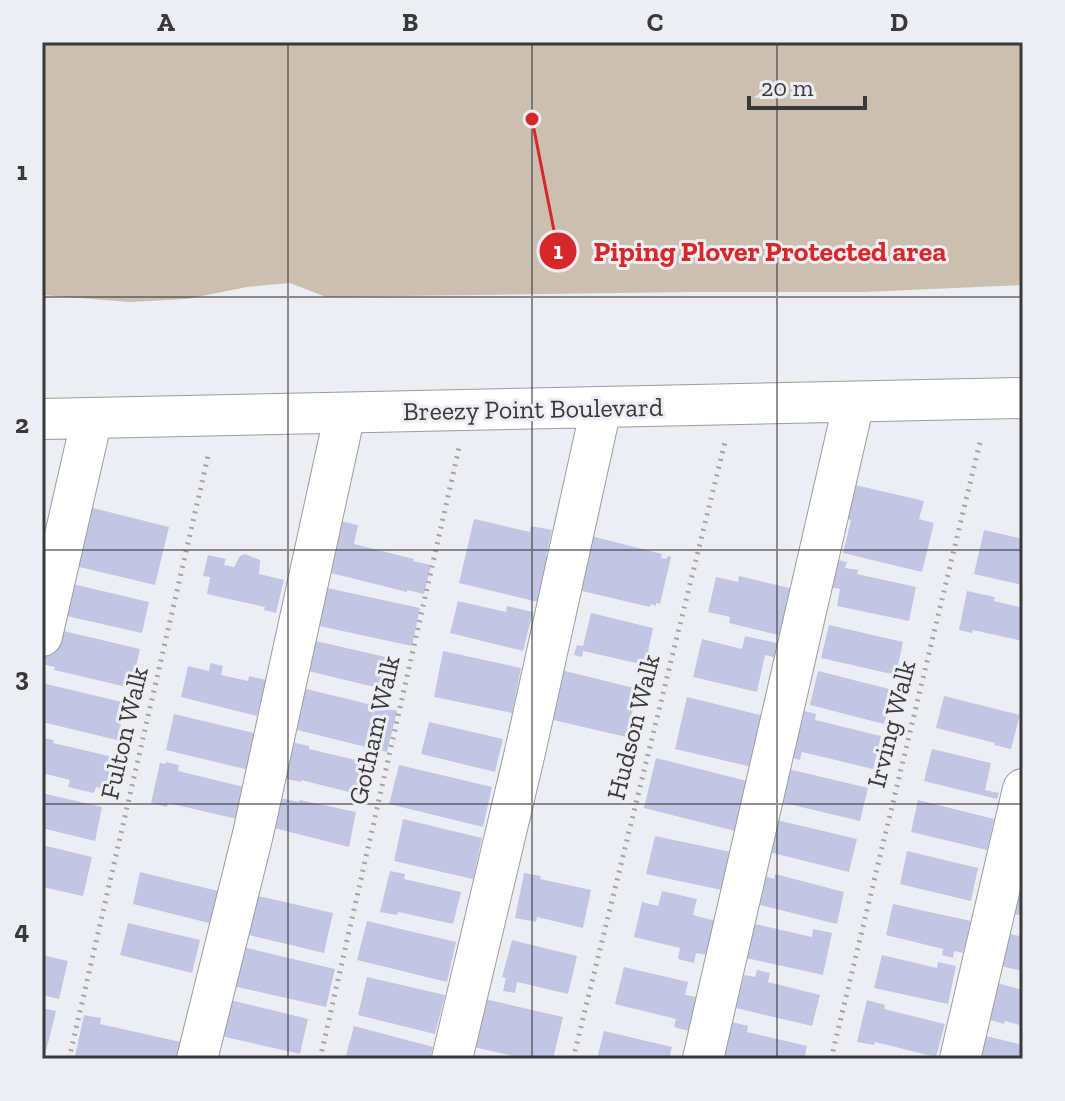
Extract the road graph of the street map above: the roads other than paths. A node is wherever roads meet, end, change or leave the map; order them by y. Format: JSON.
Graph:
{"nodes":[{"id":1,"x":1007,"y":398,"type":"edge"},
{"id":2,"x":854,"y":402,"type":"junction"},
{"id":3,"x":601,"y":408,"type":"junction"},
{"id":4,"x":345,"y":413,"type":"junction"},
{"id":5,"x":92,"y":418,"type":"junction"},
{"id":6,"x":42,"y":419,"type":"edge"},
{"id":7,"x":42,"y":636,"type":"edge"},
{"id":8,"x":1023,"y":789,"type":"edge"},
{"id":9,"x":197,"y":1059,"type":"edge"},
{"id":10,"x":452,"y":1059,"type":"edge"},
{"id":11,"x":703,"y":1059,"type":"edge"},
{"id":12,"x":960,"y":1059,"type":"edge"}],
"edges":[{"from":1,"to":2,"type":"street","name":"Breezy Point Boulevard"},
{"from":2,"to":3,"type":"street","name":"Breezy Point Boulevard"},
{"from":2,"to":11,"type":"street"},
{"from":3,"to":4,"type":"street","name":"Breezy Point Boulevard"},
{"from":3,"to":10,"type":"street"},
{"from":4,"to":5,"type":"street","name":"Breezy Point Boulevard"},
{"from":4,"to":9,"type":"street"},
{"from":5,"to":6,"type":"street","name":"Breezy Point Boulevard"},
{"from":5,"to":7,"type":"street"},
{"from":8,"to":12,"type":"street"}]}
